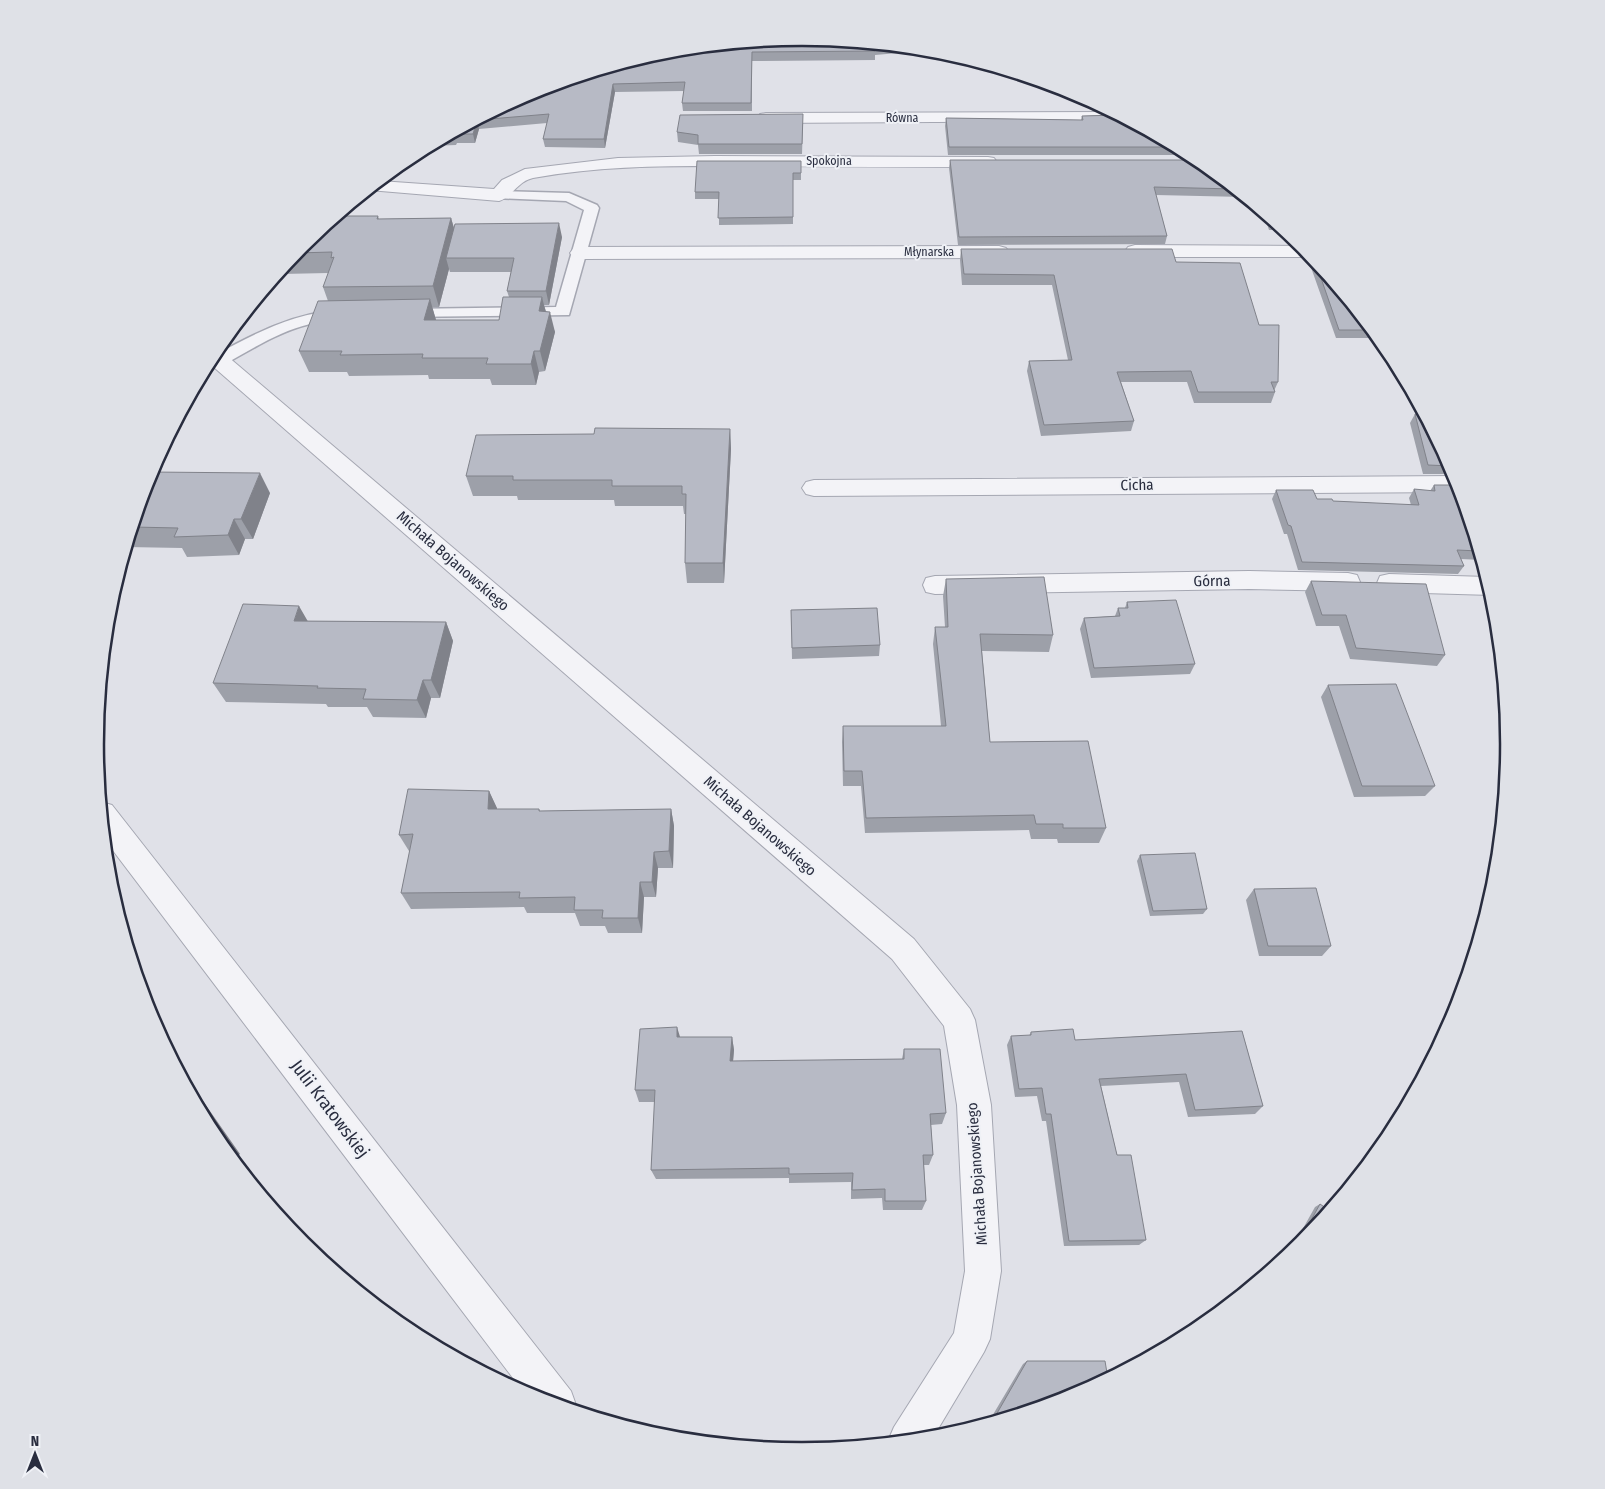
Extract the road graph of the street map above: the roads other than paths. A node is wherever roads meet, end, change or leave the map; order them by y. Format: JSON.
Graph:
{"nodes":[{"id":1,"x":1109,"y":117,"type":"edge"},
{"id":2,"x":750,"y":118,"type":"edge"},
{"id":3,"x":1008,"y":162,"type":"edge"},
{"id":4,"x":383,"y":187,"type":"edge"},
{"id":5,"x":498,"y":195,"type":"junction"},
{"id":6,"x":1018,"y":252,"type":"edge"},
{"id":7,"x":1118,"y":252,"type":"edge"},
{"id":8,"x":1297,"y":252,"type":"edge"},
{"id":9,"x":580,"y":254,"type":"junction"},
{"id":10,"x":388,"y":314,"type":"edge"},
{"id":11,"x":351,"y":315,"type":"edge"},
{"id":12,"x":223,"y":355,"type":"edge"},
{"id":13,"x":218,"y":364,"type":"edge"},
{"id":14,"x":1451,"y":484,"type":"edge"},
{"id":15,"x":814,"y":488,"type":"dead end"},
{"id":16,"x":935,"y":585,"type":"dead end"},
{"id":17,"x":1482,"y":586,"type":"edge"},
{"id":18,"x":109,"y":823,"type":"edge"},
{"id":19,"x":550,"y":1395,"type":"edge"},
{"id":20,"x":913,"y":1434,"type":"edge"}],
"edges":[{"from":1,"to":2,"type":"street","name":"Równa"},
{"from":3,"to":5,"type":"street","name":"Spokojna"},
{"from":4,"to":5,"type":"street"},
{"from":5,"to":9,"type":"lane"},
{"from":6,"to":9,"type":"street","name":"Młynarska"},
{"from":7,"to":8,"type":"street"},
{"from":9,"to":10,"type":"lane"},
{"from":11,"to":12,"type":"lane"},
{"from":13,"to":20,"type":"street","name":"Michała Bojanowskiego"},
{"from":14,"to":15,"type":"street","name":"Cicha"},
{"from":16,"to":17,"type":"street","name":"Górna"},
{"from":18,"to":19,"type":"street","name":"Julii Kratowskiej"}]}
